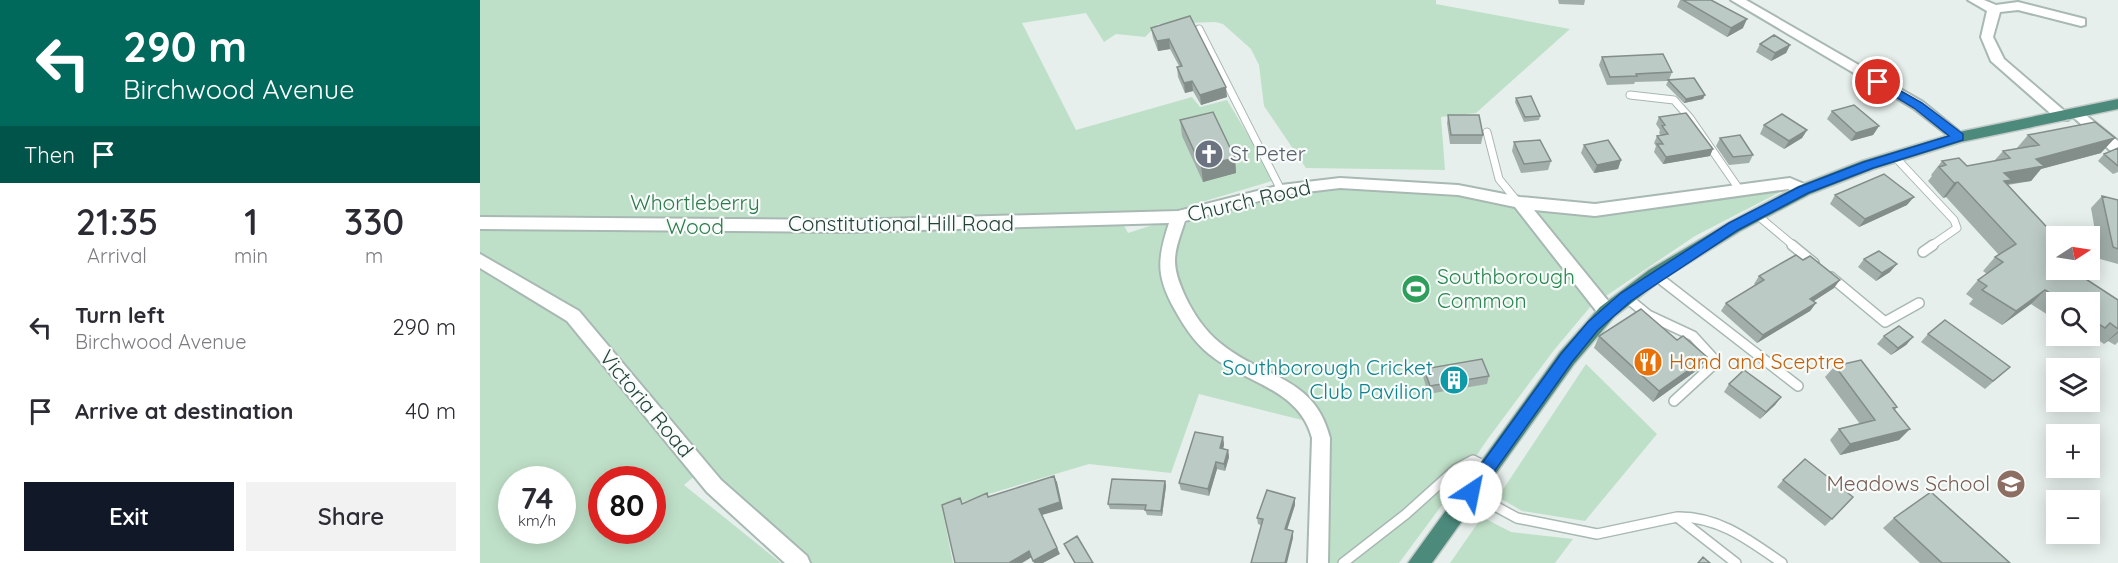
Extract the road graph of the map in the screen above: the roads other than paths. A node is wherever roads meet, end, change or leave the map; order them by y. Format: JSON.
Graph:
{"nodes":[{"id":1,"x":1737,"y":0,"type":"edge"},
{"id":2,"x":1974,"y":0,"type":"edge"},
{"id":3,"x":1994,"y":9,"type":"junction"},
{"id":4,"x":2081,"y":22,"type":"dead end"},
{"id":5,"x":1199,"y":29,"type":"edge"},
{"id":6,"x":1630,"y":95,"type":"dead end"},
{"id":7,"x":2118,"y":104,"type":"edge"},
{"id":8,"x":2070,"y":115,"type":"junction"},
{"id":9,"x":1487,"y":132,"type":"dead end"},
{"id":10,"x":1959,"y":137,"type":"junction"},
{"id":11,"x":2118,"y":149,"type":"edge"},
{"id":12,"x":1895,"y":157,"type":"junction"},
{"id":13,"x":1739,"y":189,"type":"junction"},
{"id":14,"x":1281,"y":190,"type":"junction"},
{"id":15,"x":1804,"y":190,"type":"junction"},
{"id":16,"x":1520,"y":203,"type":"junction"},
{"id":17,"x":1757,"y":215,"type":"junction"},
{"id":18,"x":1178,"y":217,"type":"junction"},
{"id":19,"x":480,"y":223,"type":"edge"},
{"id":20,"x":1923,"y":252,"type":"dead end"},
{"id":21,"x":480,"y":260,"type":"edge"},
{"id":22,"x":1655,"y":275,"type":"junction"},
{"id":23,"x":1626,"y":297,"type":"junction"},
{"id":24,"x":1919,"y":303,"type":"dead end"},
{"id":25,"x":1607,"y":312,"type":"junction"},
{"id":26,"x":1798,"y":387,"type":"dead end"},
{"id":27,"x":1674,"y":401,"type":"dead end"},
{"id":28,"x":1487,"y":467,"type":"junction"},
{"id":29,"x":1471,"y":492,"type":"junction"},
{"id":30,"x":1677,"y":517,"type":"junction"},
{"id":31,"x":800,"y":563,"type":"edge"},
{"id":32,"x":1318,"y":563,"type":"edge"},
{"id":33,"x":1343,"y":563,"type":"edge"},
{"id":34,"x":1419,"y":563,"type":"edge"},
{"id":35,"x":1736,"y":563,"type":"edge"},
{"id":36,"x":1782,"y":563,"type":"edge"}],
"edges":[{"from":1,"to":10,"type":"street"},
{"from":2,"to":3,"type":"street"},
{"from":3,"to":4,"type":"street"},
{"from":3,"to":8,"type":"street"},
{"from":5,"to":14,"type":"lane"},
{"from":6,"to":13,"type":"lane"},
{"from":7,"to":8,"type":"highway"},
{"from":8,"to":10,"type":"highway"},
{"from":8,"to":11,"type":"street"},
{"from":9,"to":16,"type":"lane"},
{"from":10,"to":12,"type":"highway"},
{"from":12,"to":15,"type":"highway"},
{"from":12,"to":20,"type":"lane"},
{"from":13,"to":15,"type":"street","name":"Church Road"},
{"from":13,"to":16,"type":"street","name":"Church Road"},
{"from":14,"to":16,"type":"street","name":"Church Road"},
{"from":14,"to":18,"type":"street","name":"Church Road"},
{"from":15,"to":17,"type":"highway"},
{"from":16,"to":25,"type":"street"},
{"from":17,"to":22,"type":"highway"},
{"from":17,"to":24,"type":"lane"},
{"from":18,"to":19,"type":"street","name":"Constitutional Hill Road"},
{"from":18,"to":32,"type":"street","name":"Church Road"},
{"from":21,"to":31,"type":"street","name":"Victoria Road"},
{"from":22,"to":23,"type":"highway"},
{"from":22,"to":26,"type":"lane"},
{"from":23,"to":25,"type":"highway"},
{"from":23,"to":27,"type":"lane"},
{"from":25,"to":28,"type":"highway"},
{"from":28,"to":29,"type":"highway"},
{"from":28,"to":33,"type":"lane"},
{"from":29,"to":30,"type":"lane"},
{"from":29,"to":34,"type":"highway"},
{"from":30,"to":35,"type":"lane"},
{"from":30,"to":36,"type":"lane"}]}
